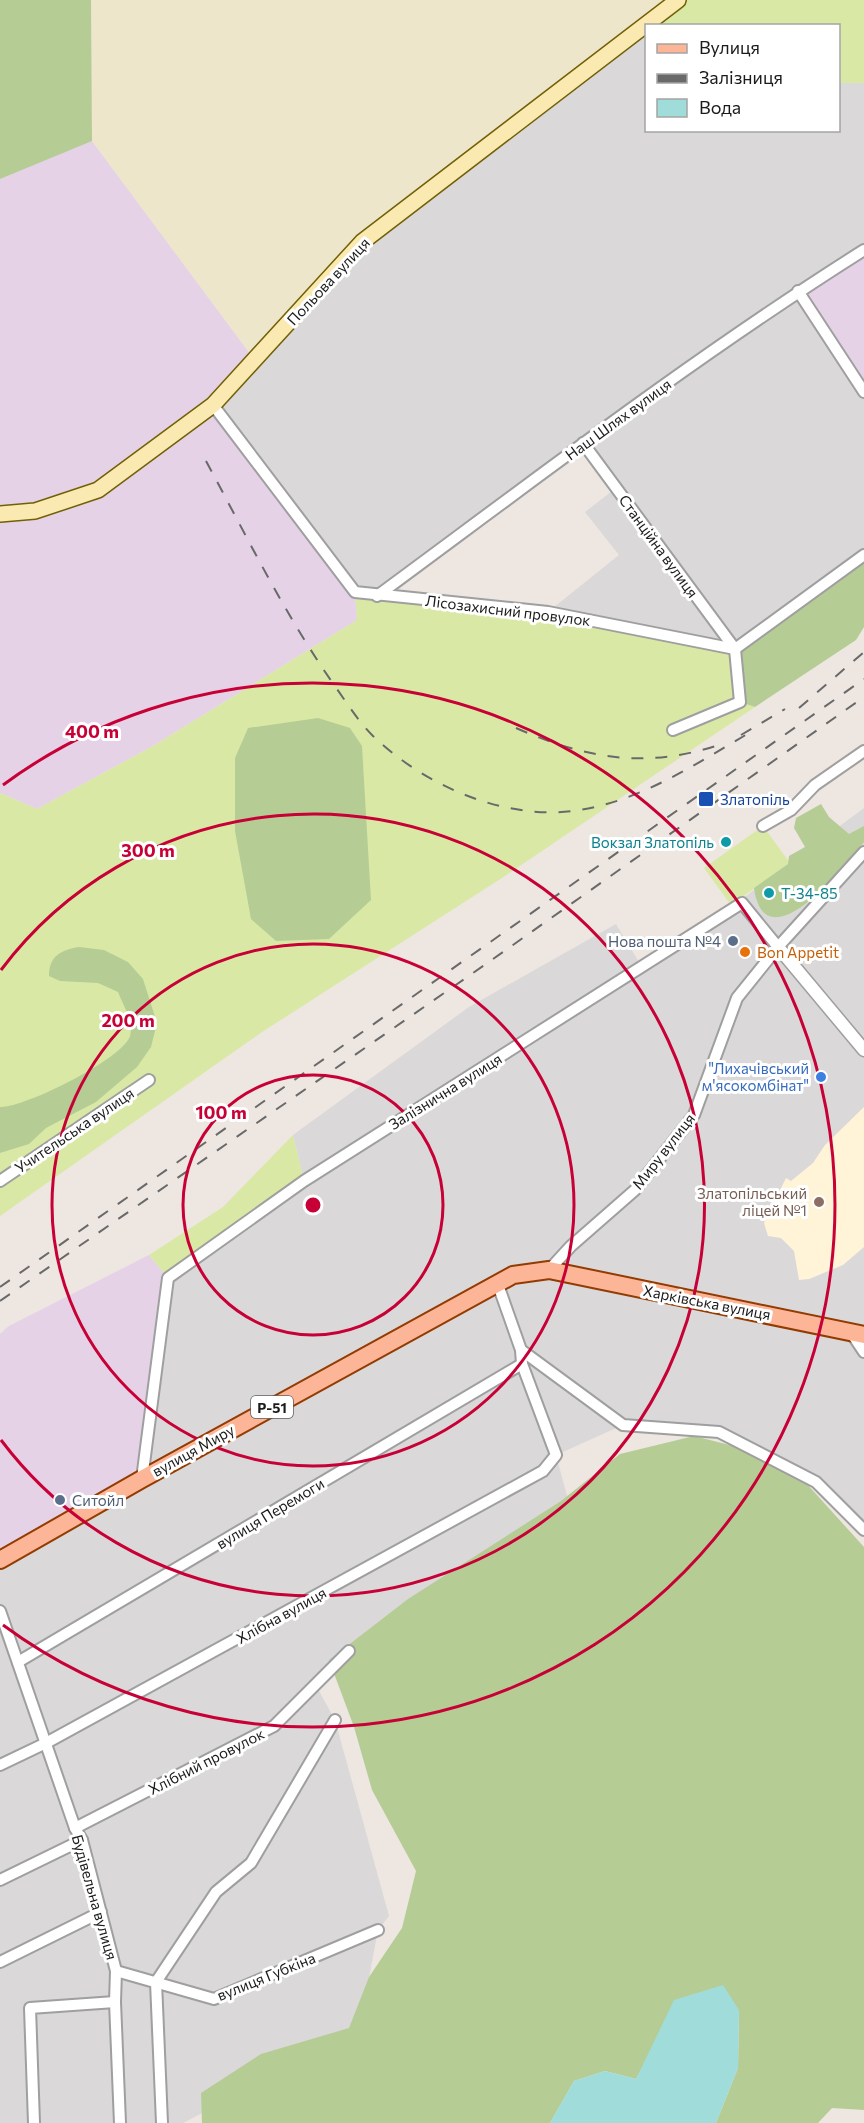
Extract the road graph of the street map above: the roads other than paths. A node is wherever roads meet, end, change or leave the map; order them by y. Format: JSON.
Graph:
{"nodes":[{"id":1,"x":678,"y":0,"type":"edge"},
{"id":2,"x":647,"y":24,"type":"edge"},
{"id":3,"x":645,"y":25,"type":"edge"},
{"id":4,"x":864,"y":250,"type":"edge"},
{"id":5,"x":798,"y":291,"type":"junction"},
{"id":6,"x":864,"y":392,"type":"edge"},
{"id":7,"x":213,"y":405,"type":"junction"},
{"id":8,"x":583,"y":443,"type":"junction"},
{"id":9,"x":0,"y":514,"type":"edge"},
{"id":10,"x":864,"y":555,"type":"edge"},
{"id":11,"x":377,"y":596,"type":"junction"},
{"id":12,"x":735,"y":649,"type":"junction"},
{"id":13,"x":673,"y":730,"type":"dead end"},
{"id":14,"x":864,"y":751,"type":"edge"},
{"id":15,"x":763,"y":826,"type":"dead end"},
{"id":16,"x":864,"y":852,"type":"edge"},
{"id":17,"x":778,"y":947,"type":"junction"},
{"id":18,"x":864,"y":1050,"type":"edge"},
{"id":19,"x":149,"y":1080,"type":"dead end"},
{"id":20,"x":0,"y":1181,"type":"edge"},
{"id":21,"x":549,"y":1270,"type":"junction"},
{"id":22,"x":497,"y":1282,"type":"junction"},
{"id":23,"x":857,"y":1333,"type":"edge"},
{"id":24,"x":522,"y":1350,"type":"junction"},
{"id":25,"x":864,"y":1352,"type":"edge"},
{"id":26,"x":522,"y":1364,"type":"junction"},
{"id":27,"x":142,"y":1479,"type":"junction"},
{"id":28,"x":864,"y":1530,"type":"edge"},
{"id":29,"x":0,"y":1560,"type":"edge"},
{"id":30,"x":0,"y":1611,"type":"edge"},
{"id":31,"x":350,"y":1651,"type":"dead end"},
{"id":32,"x":18,"y":1662,"type":"junction"},
{"id":33,"x":336,"y":1720,"type":"dead end"},
{"id":34,"x":46,"y":1743,"type":"junction"},
{"id":35,"x":0,"y":1765,"type":"edge"},
{"id":36,"x":75,"y":1828,"type":"junction"},
{"id":37,"x":82,"y":1840,"type":"junction"},
{"id":38,"x":0,"y":1880,"type":"edge"},
{"id":39,"x":100,"y":1912,"type":"junction"},
{"id":40,"x":378,"y":1930,"type":"dead end"},
{"id":41,"x":0,"y":1962,"type":"edge"},
{"id":42,"x":116,"y":1971,"type":"junction"},
{"id":43,"x":156,"y":1982,"type":"junction"},
{"id":44,"x":114,"y":2002,"type":"junction"},
{"id":45,"x":34,"y":2123,"type":"edge"},
{"id":46,"x":120,"y":2123,"type":"edge"},
{"id":47,"x":162,"y":2123,"type":"edge"}],
"edges":[{"from":1,"to":2,"type":"main road","name":"Польова вулиця"},
{"from":3,"to":7,"type":"main road","name":"Польова вулиця"},
{"from":4,"to":5,"type":"street","name":"Наш Шлях вулиця"},
{"from":5,"to":6,"type":"street"},
{"from":5,"to":8,"type":"street","name":"Наш Шлях вулиця"},
{"from":7,"to":9,"type":"main road","name":"Польова вулиця"},
{"from":7,"to":11,"type":"street","name":"Лісозахисний провулок"},
{"from":8,"to":11,"type":"street","name":"Наш Шлях вулиця"},
{"from":8,"to":12,"type":"street","name":"Станційна вулиця"},
{"from":10,"to":12,"type":"street"},
{"from":11,"to":12,"type":"street","name":"Лісозахисний провулок"},
{"from":12,"to":13,"type":"street"},
{"from":14,"to":15,"type":"street"},
{"from":16,"to":17,"type":"street"},
{"from":17,"to":18,"type":"street"},
{"from":17,"to":21,"type":"street","name":"Миру вулиця"},
{"from":17,"to":27,"type":"street","name":"Залізнична вулиця"},
{"from":19,"to":20,"type":"street","name":"Учительська вулиця"},
{"from":21,"to":22,"type":"main road","name":"вулиця Миру","number":"Р-51"},
{"from":21,"to":23,"type":"main road","name":"Харківська вулиця","number":"Р-51"},
{"from":22,"to":24,"type":"street"},
{"from":22,"to":27,"type":"main road","name":"вулиця Миру","number":"Р-51"},
{"from":23,"to":25,"type":"street"},
{"from":24,"to":26,"type":"street"},
{"from":24,"to":28,"type":"street"},
{"from":26,"to":32,"type":"street","name":"вулиця Перемоги"},
{"from":26,"to":34,"type":"street","name":"Хлібна вулиця"},
{"from":27,"to":29,"type":"main road","name":"вулиця Миру","number":"Р-51"},
{"from":30,"to":32,"type":"street","name":"Будівельна вулиця"},
{"from":31,"to":36,"type":"street","name":"Хлібний провулок"},
{"from":32,"to":34,"type":"street","name":"Будівельна вулиця"},
{"from":33,"to":43,"type":"street"},
{"from":34,"to":35,"type":"street","name":"Хлібна вулиця"},
{"from":34,"to":36,"type":"street","name":"Будівельна вулиця"},
{"from":36,"to":37,"type":"street","name":"Будівельна вулиця"},
{"from":37,"to":38,"type":"street"},
{"from":37,"to":39,"type":"street","name":"Будівельна вулиця"},
{"from":39,"to":41,"type":"street"},
{"from":39,"to":42,"type":"street","name":"Будівельна вулиця"},
{"from":40,"to":43,"type":"street","name":"вулиця Губкіна"},
{"from":42,"to":43,"type":"street","name":"вулиця Губкіна"},
{"from":42,"to":44,"type":"street","name":"Будівельна вулиця"},
{"from":43,"to":47,"type":"street"},
{"from":44,"to":45,"type":"street"},
{"from":44,"to":46,"type":"street","name":"Будівельна вулиця"}]}
